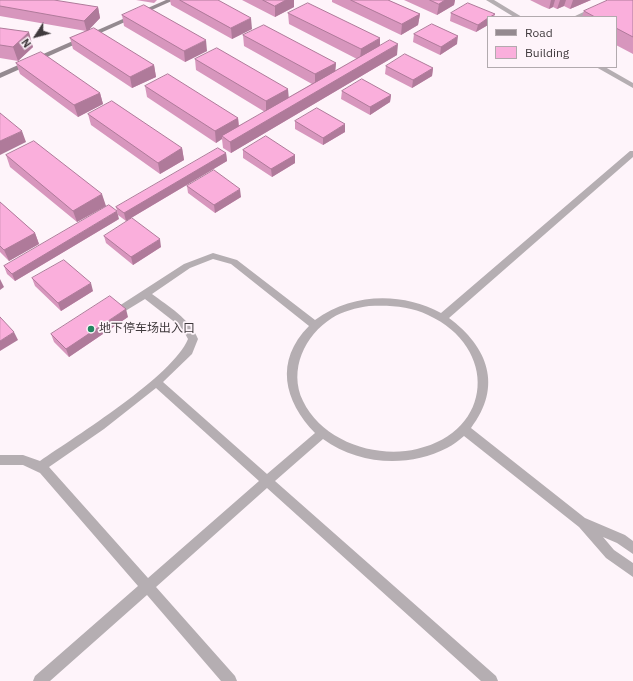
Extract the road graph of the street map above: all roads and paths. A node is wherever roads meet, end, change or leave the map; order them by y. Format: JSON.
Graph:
{"nodes":[{"id":1,"x":171,"y":0,"type":"edge"},
{"id":2,"x":483,"y":0,"type":"edge"},
{"id":3,"x":489,"y":0,"type":"edge"},
{"id":4,"x":614,"y":0,"type":"edge"},
{"id":5,"x":511,"y":16,"type":"edge"},
{"id":6,"x":517,"y":16,"type":"edge"},
{"id":7,"x":578,"y":16,"type":"edge"},
{"id":8,"x":602,"y":68,"type":"edge"},
{"id":9,"x":609,"y":68,"type":"edge"},
{"id":10,"x":0,"y":76,"type":"edge"},
{"id":11,"x":633,"y":82,"type":"edge"},
{"id":12,"x":633,"y":86,"type":"edge"},
{"id":13,"x":633,"y":153,"type":"edge"},
{"id":14,"x":145,"y":294,"type":"junction"},
{"id":15,"x":122,"y":309,"type":"edge"},
{"id":16,"x":442,"y":318,"type":"junction"},
{"id":17,"x":316,"y":325,"type":"junction"},
{"id":18,"x":157,"y":383,"type":"junction"},
{"id":19,"x":465,"y":430,"type":"junction"},
{"id":20,"x":323,"y":433,"type":"junction"},
{"id":21,"x":0,"y":460,"type":"edge"},
{"id":22,"x":40,"y":467,"type":"junction"},
{"id":23,"x":267,"y":481,"type":"junction"},
{"id":24,"x":583,"y":523,"type":"junction"},
{"id":25,"x":633,"y":548,"type":"edge"},
{"id":26,"x":633,"y":571,"type":"edge"},
{"id":27,"x":148,"y":586,"type":"junction"},
{"id":28,"x":40,"y":681,"type":"edge"},
{"id":29,"x":230,"y":681,"type":"edge"},
{"id":30,"x":491,"y":681,"type":"edge"}],
"edges":[{"from":1,"to":10,"type":"street"},
{"from":2,"to":5,"type":"street"},
{"from":3,"to":6,"type":"street"},
{"from":4,"to":7,"type":"street"},
{"from":8,"to":12,"type":"street"},
{"from":9,"to":11,"type":"street"},
{"from":13,"to":16,"type":"street"},
{"from":14,"to":15,"type":"street"},
{"from":14,"to":17,"type":"street"},
{"from":14,"to":18,"type":"street"},
{"from":16,"to":17,"type":"street"},
{"from":16,"to":19,"type":"street"},
{"from":17,"to":20,"type":"street"},
{"from":18,"to":22,"type":"street"},
{"from":18,"to":23,"type":"street"},
{"from":19,"to":20,"type":"street"},
{"from":19,"to":24,"type":"street"},
{"from":20,"to":23,"type":"street"},
{"from":21,"to":22,"type":"street"},
{"from":22,"to":27,"type":"street"},
{"from":23,"to":27,"type":"street"},
{"from":23,"to":30,"type":"street"},
{"from":24,"to":25,"type":"street"},
{"from":24,"to":26,"type":"street"},
{"from":27,"to":28,"type":"street"},
{"from":27,"to":29,"type":"street"}]}
